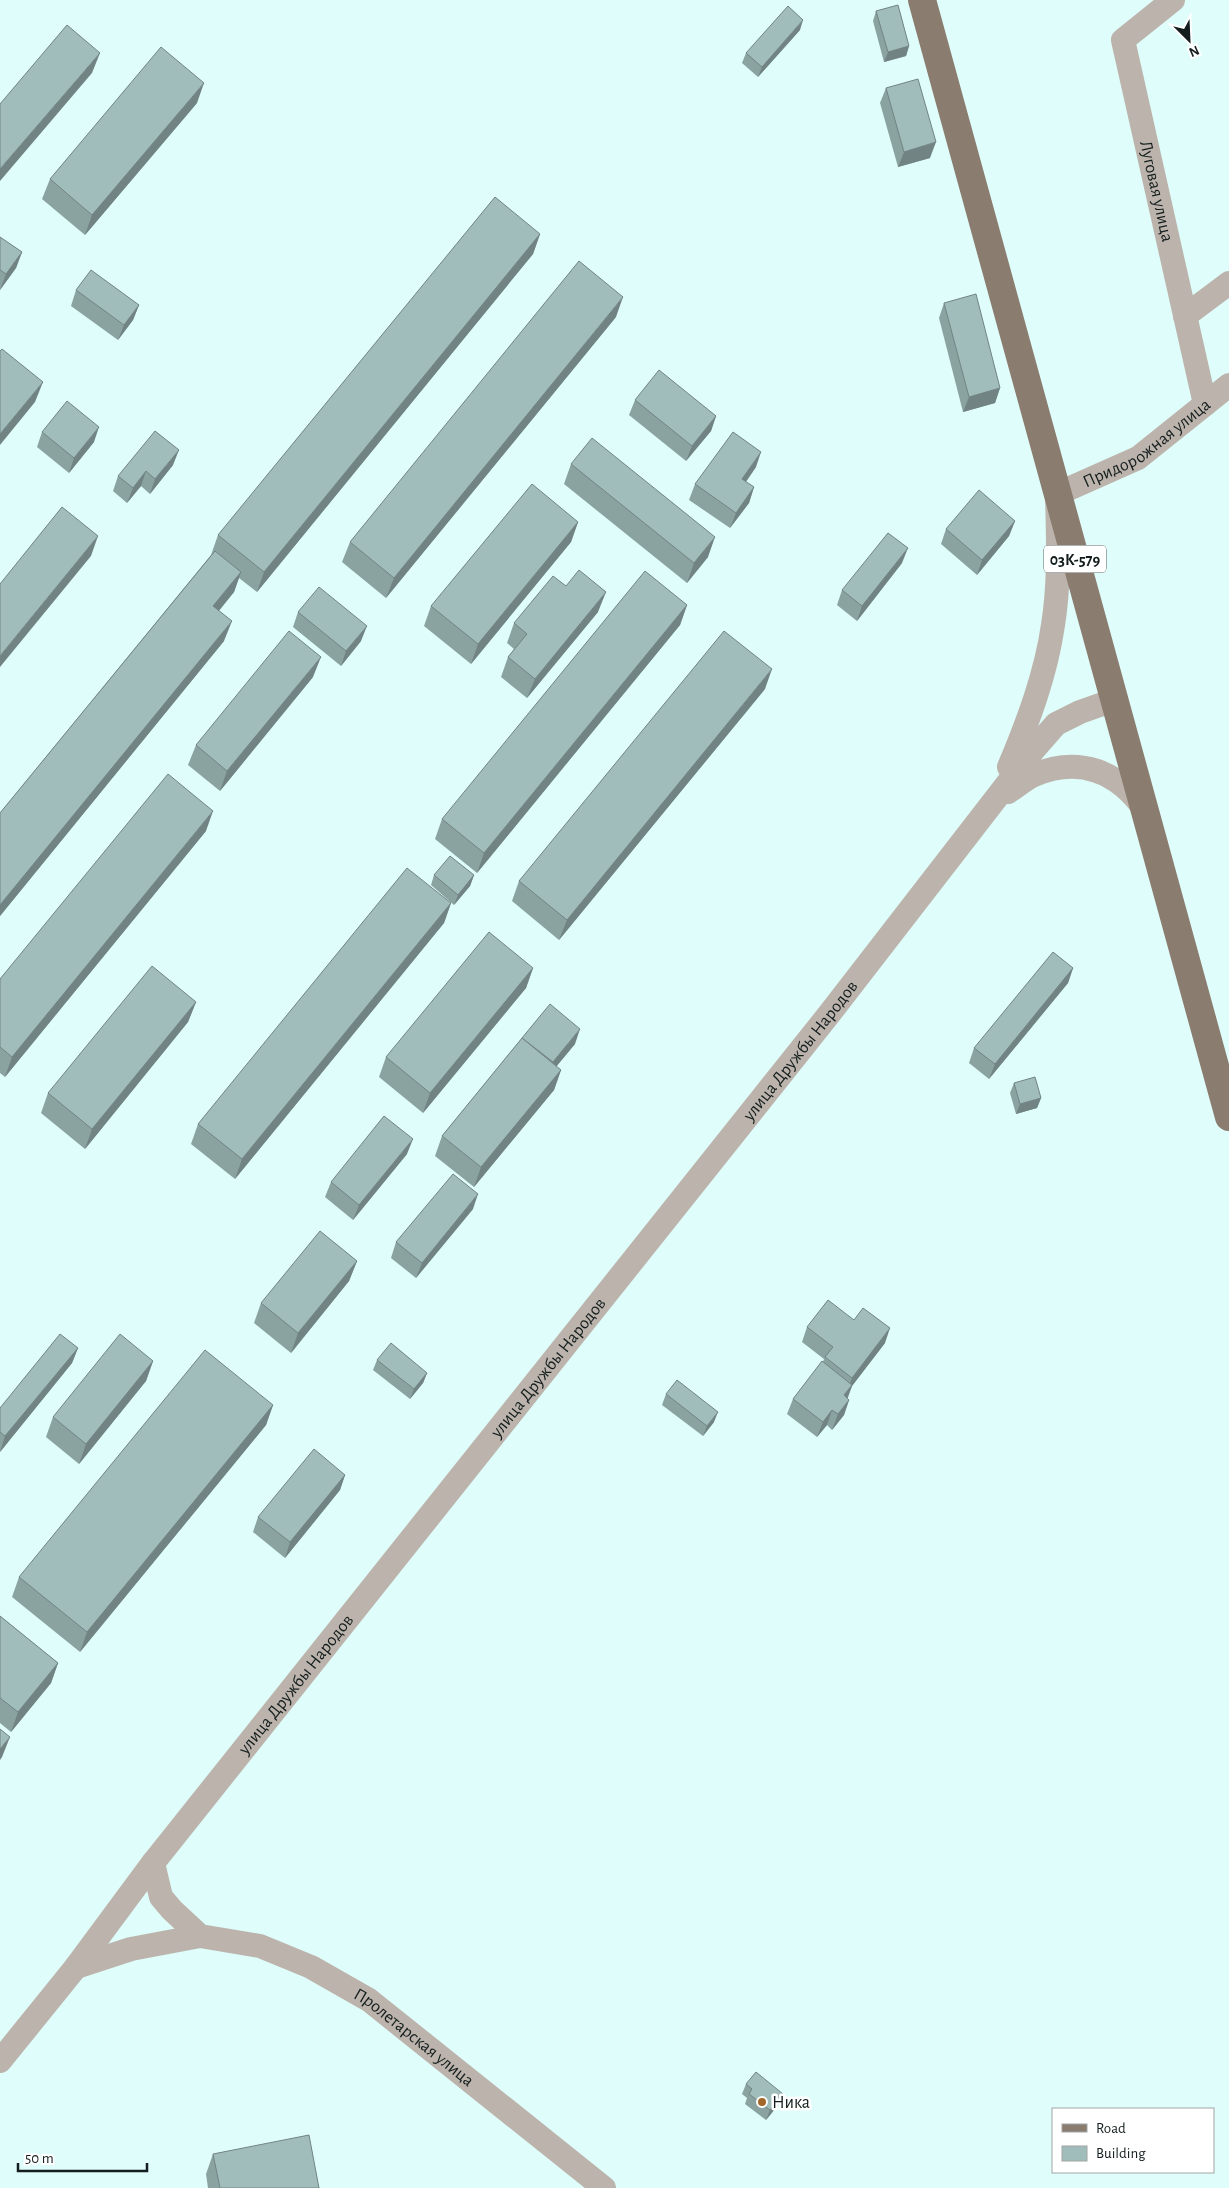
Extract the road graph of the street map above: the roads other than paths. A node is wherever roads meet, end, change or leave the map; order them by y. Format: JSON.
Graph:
{"nodes":[{"id":1,"x":922,"y":0,"type":"edge"},
{"id":2,"x":1174,"y":0,"type":"edge"},
{"id":3,"x":1229,"y":283,"type":"edge"},
{"id":4,"x":1185,"y":316,"type":"junction"},
{"id":5,"x":1229,"y":385,"type":"edge"},
{"id":6,"x":1205,"y":404,"type":"junction"},
{"id":7,"x":1058,"y":494,"type":"junction"},
{"id":8,"x":1114,"y":700,"type":"junction"},
{"id":9,"x":994,"y":801,"type":"junction"},
{"id":10,"x":1146,"y":812,"type":"junction"},
{"id":11,"x":1229,"y":1117,"type":"edge"},
{"id":12,"x":153,"y":1863,"type":"junction"},
{"id":13,"x":200,"y":1936,"type":"junction"},
{"id":14,"x":76,"y":1967,"type":"junction"},
{"id":15,"x":0,"y":2061,"type":"edge"},
{"id":16,"x":604,"y":2188,"type":"edge"}],
"edges":[{"from":1,"to":7,"type":"main road","number":"03К-579"},
{"from":2,"to":4,"type":"street","name":"Луговая улица"},
{"from":3,"to":4,"type":"street"},
{"from":4,"to":6,"type":"street","name":"Луговая улица"},
{"from":5,"to":6,"type":"street","name":"Придорожная улица"},
{"from":6,"to":7,"type":"street","name":"Придорожная улица"},
{"from":7,"to":8,"type":"main road","number":"03К-579"},
{"from":7,"to":9,"type":"street"},
{"from":8,"to":9,"type":"street","name":"улица Дружбы Народов"},
{"from":8,"to":10,"type":"main road","number":"03К-579"},
{"from":9,"to":10,"type":"street"},
{"from":9,"to":12,"type":"street","name":"улица Дружбы Народов"},
{"from":10,"to":11,"type":"main road","number":"03К-579"},
{"from":12,"to":13,"type":"street"},
{"from":12,"to":14,"type":"street","name":"улица Дружбы Народов"},
{"from":13,"to":14,"type":"street","name":"Пролетарская улица"},
{"from":13,"to":16,"type":"street","name":"Пролетарская улица"},
{"from":14,"to":15,"type":"street","name":"улица Дружбы Народов"}]}
